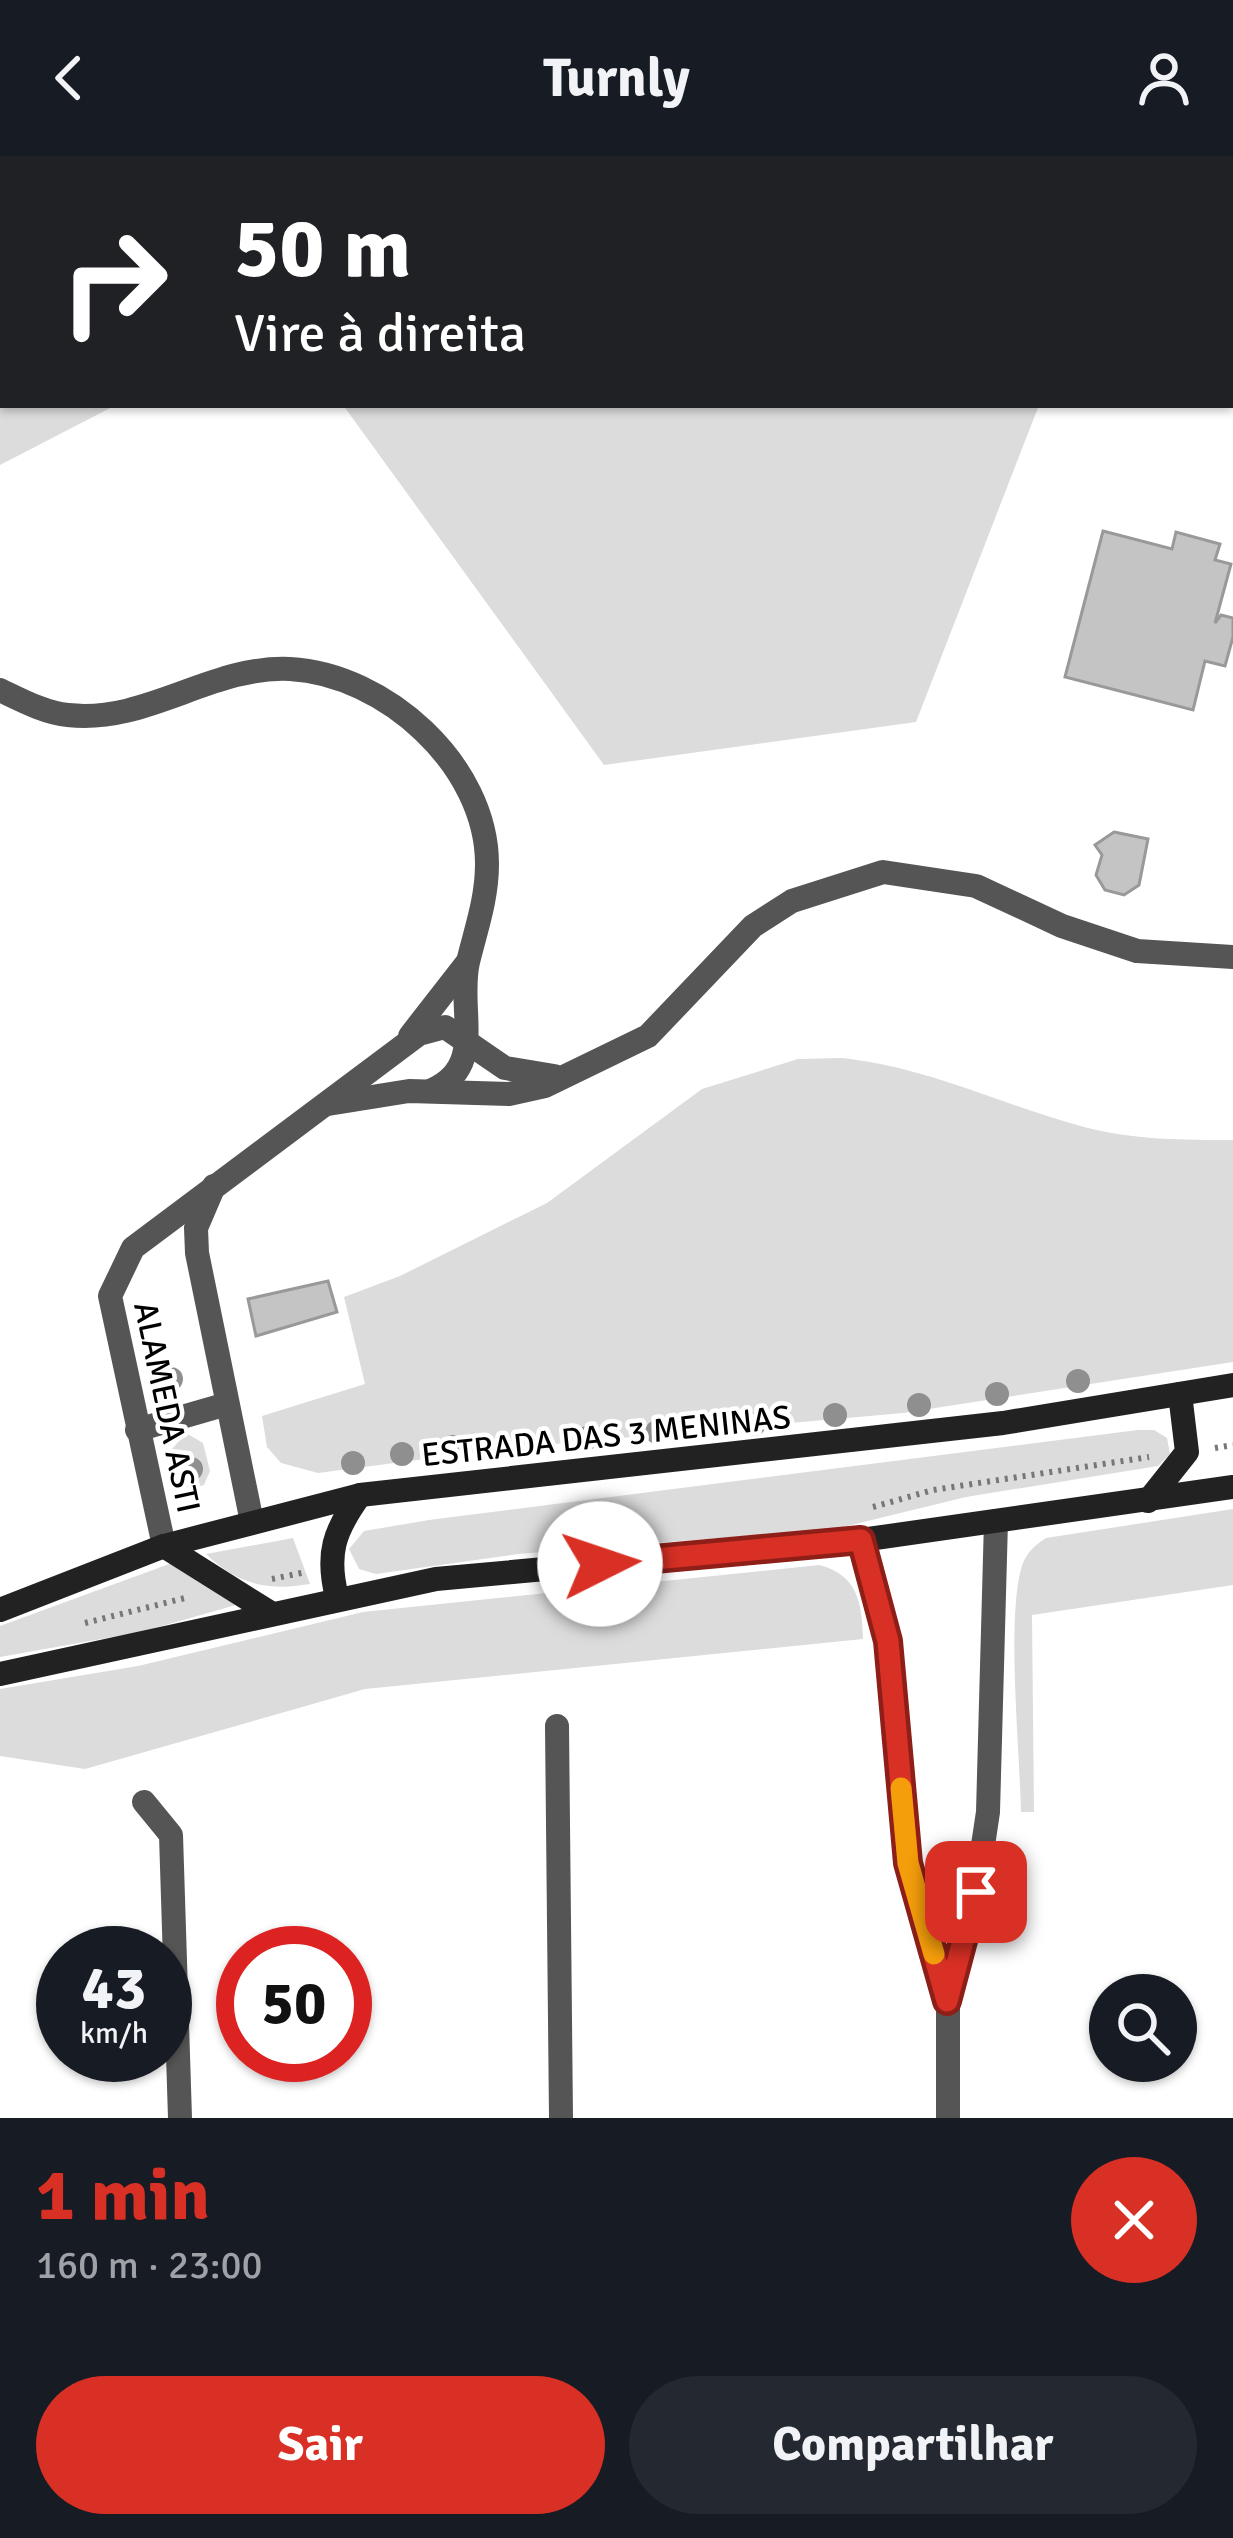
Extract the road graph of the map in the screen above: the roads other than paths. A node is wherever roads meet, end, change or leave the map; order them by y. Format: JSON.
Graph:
{"nodes":[{"id":1,"x":0,"y":690,"type":"edge"},
{"id":2,"x":1233,"y":957,"type":"edge"},
{"id":3,"x":468,"y":962,"type":"junction"},
{"id":4,"x":464,"y":1036,"type":"junction"},
{"id":5,"x":404,"y":1043,"type":"junction"},
{"id":6,"x":562,"y":1076,"type":"junction"},
{"id":7,"x":433,"y":1090,"type":"junction"},
{"id":8,"x":328,"y":1104,"type":"junction"},
{"id":9,"x":216,"y":1183,"type":"junction"},
{"id":10,"x":1233,"y":1385,"type":"edge"},
{"id":11,"x":1180,"y":1394,"type":"junction"},
{"id":12,"x":227,"y":1403,"type":"junction"},
{"id":13,"x":137,"y":1430,"type":"junction"},
{"id":14,"x":1233,"y":1487,"type":"edge"},
{"id":15,"x":360,"y":1496,"type":"junction"},
{"id":16,"x":1148,"y":1501,"type":"junction"},
{"id":17,"x":996,"y":1521,"type":"junction"},
{"id":18,"x":252,"y":1522,"type":"junction"},
{"id":19,"x":861,"y":1540,"type":"junction"},
{"id":20,"x":164,"y":1546,"type":"junction"},
{"id":21,"x":337,"y":1598,"type":"junction"},
{"id":22,"x":0,"y":1610,"type":"edge"},
{"id":23,"x":269,"y":1612,"type":"junction"},
{"id":24,"x":0,"y":1674,"type":"edge"},
{"id":25,"x":557,"y":1726,"type":"dead end"},
{"id":26,"x":144,"y":1802,"type":"dead end"},
{"id":27,"x":947,"y":2001,"type":"junction"},
{"id":28,"x":180,"y":2118,"type":"edge"},
{"id":29,"x":561,"y":2118,"type":"edge"},
{"id":30,"x":948,"y":2118,"type":"edge"}],
"edges":[{"from":1,"to":3,"type":"street"},
{"from":2,"to":6,"type":"street"},
{"from":3,"to":4,"type":"street"},
{"from":3,"to":5,"type":"street","name":"ALAMEDA ASTI"},
{"from":4,"to":5,"type":"street"},
{"from":4,"to":6,"type":"street"},
{"from":4,"to":7,"type":"street"},
{"from":5,"to":8,"type":"street","name":"ALAMEDA ASTI"},
{"from":6,"to":7,"type":"street"},
{"from":7,"to":8,"type":"street"},
{"from":8,"to":9,"type":"street","name":"ALAMEDA ASTI"},
{"from":9,"to":12,"type":"street","name":"ALAMEDA ASTI"},
{"from":9,"to":13,"type":"street","name":"ALAMEDA ASTI"},
{"from":10,"to":11,"type":"main road","name":"ESTRADA DAS 3 MENINAS"},
{"from":11,"to":15,"type":"main road","name":"ESTRADA DAS 3 MENINAS"},
{"from":11,"to":16,"type":"main road"},
{"from":12,"to":13,"type":"street"},
{"from":12,"to":18,"type":"street","name":"ALAMEDA ASTI"},
{"from":13,"to":20,"type":"street","name":"ALAMEDA ASTI"},
{"from":14,"to":16,"type":"main road"},
{"from":15,"to":18,"type":"main road","name":"ESTRADA DAS 3 MENINAS"},
{"from":15,"to":21,"type":"main road"},
{"from":16,"to":17,"type":"main road"},
{"from":17,"to":19,"type":"main road"},
{"from":17,"to":27,"type":"street"},
{"from":18,"to":20,"type":"main road","name":"ESTRADA DAS 3 MENINAS"},
{"from":19,"to":21,"type":"main road"},
{"from":19,"to":27,"type":"street"},
{"from":20,"to":22,"type":"main road","name":"ESTRADA DAS 3 MENINAS"},
{"from":20,"to":23,"type":"main road"},
{"from":21,"to":23,"type":"main road"},
{"from":23,"to":24,"type":"main road"},
{"from":25,"to":29,"type":"street"},
{"from":26,"to":28,"type":"street"},
{"from":27,"to":30,"type":"street"}]}
